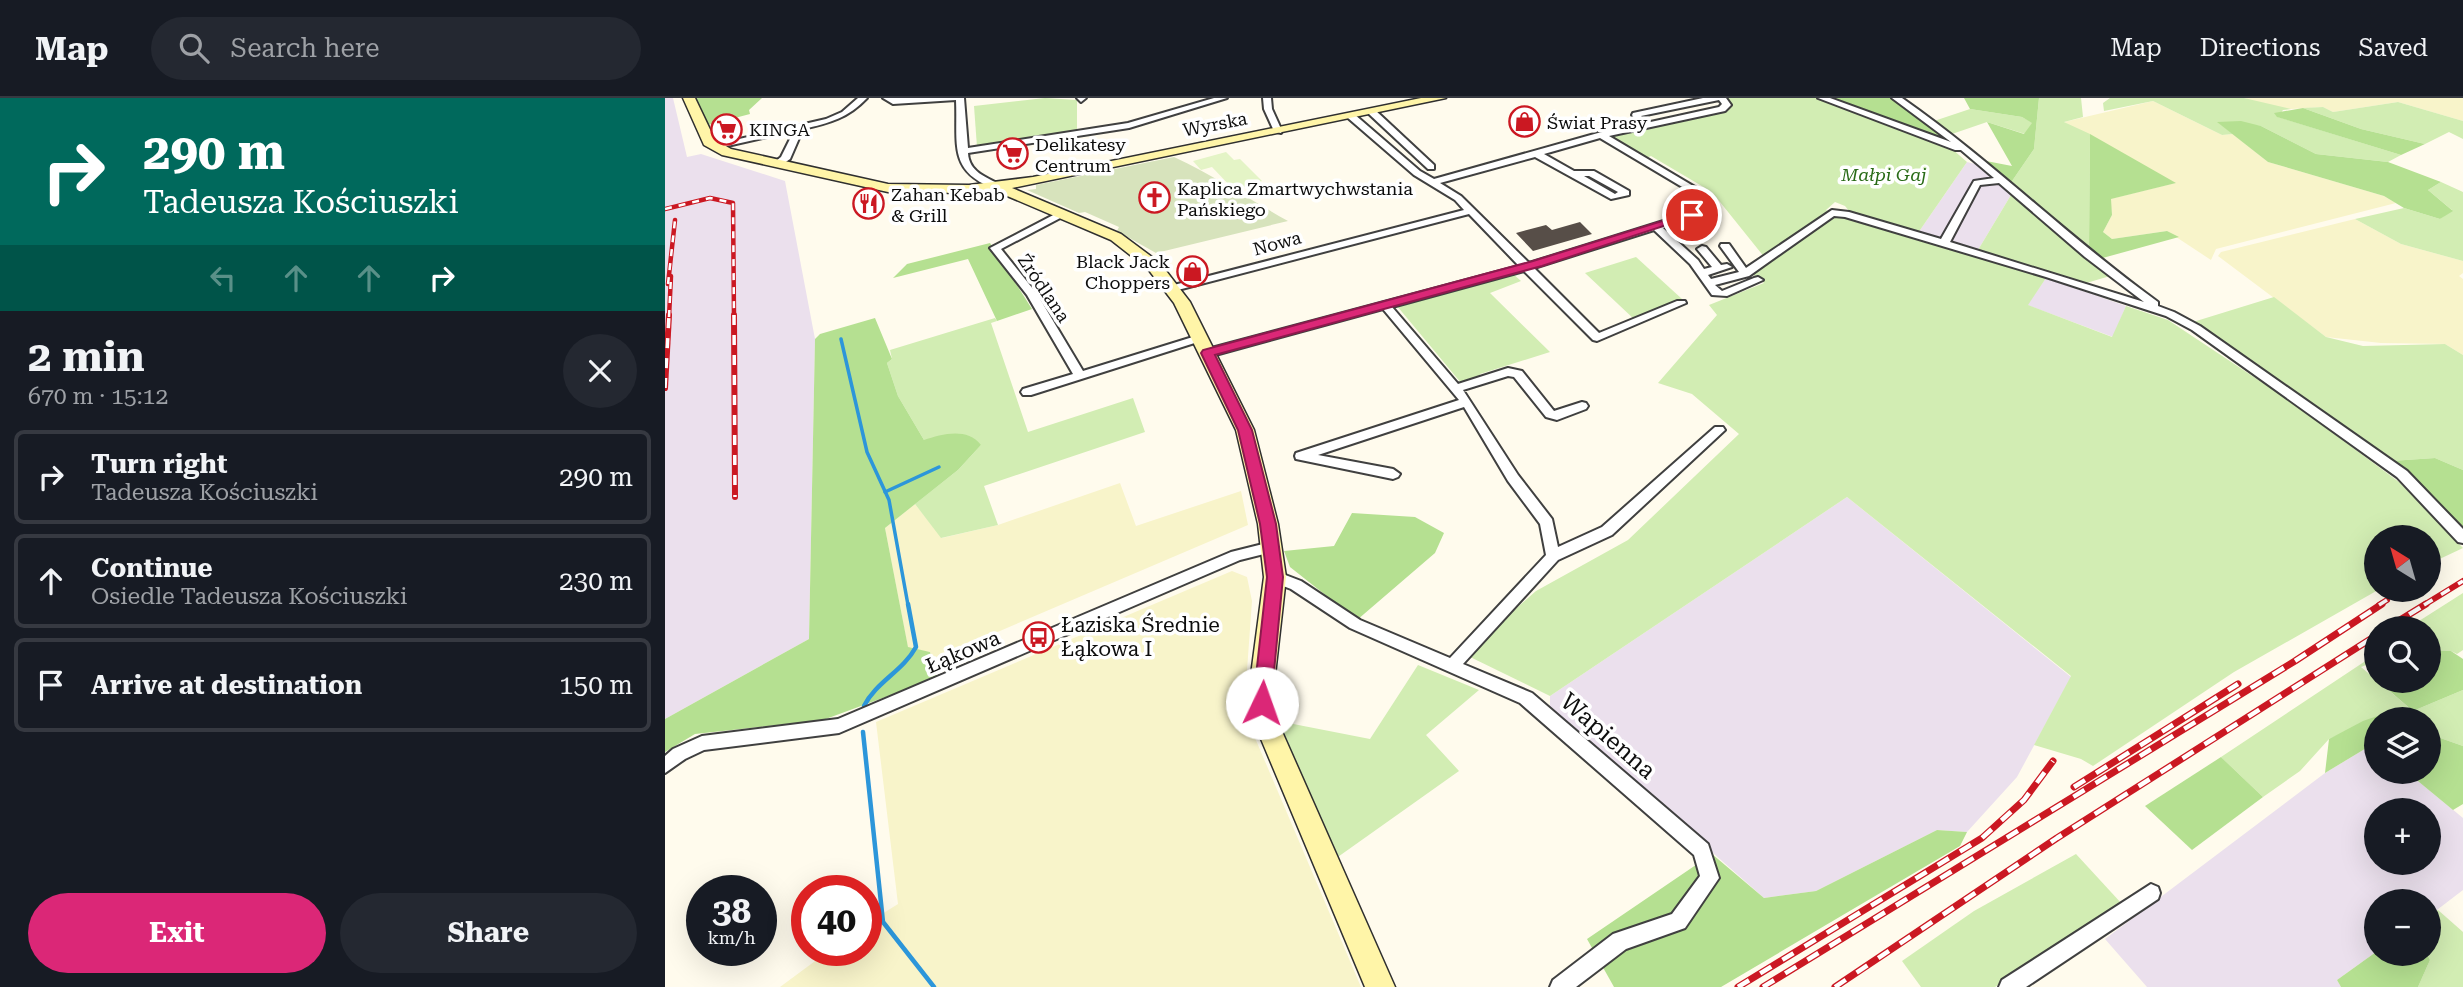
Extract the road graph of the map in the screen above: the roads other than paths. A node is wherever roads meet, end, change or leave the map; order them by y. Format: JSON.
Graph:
{"nodes":[{"id":1,"x":689,"y":98,"type":"edge"},
{"id":2,"x":863,"y":98,"type":"edge"},
{"id":3,"x":887,"y":98,"type":"edge"},
{"id":4,"x":951,"y":98,"type":"edge"},
{"id":5,"x":960,"y":98,"type":"edge"},
{"id":6,"x":1223,"y":98,"type":"edge"},
{"id":7,"x":1267,"y":98,"type":"edge"},
{"id":8,"x":1439,"y":98,"type":"edge"},
{"id":9,"x":1715,"y":98,"type":"edge"},
{"id":10,"x":1721,"y":98,"type":"edge"},
{"id":11,"x":1822,"y":98,"type":"edge"},
{"id":12,"x":1896,"y":98,"type":"edge"},
{"id":13,"x":1373,"y":112,"type":"junction"},
{"id":14,"x":1351,"y":116,"type":"junction"},
{"id":15,"x":1644,"y":126,"type":"junction"},
{"id":16,"x":800,"y":127,"type":"junction"},
{"id":17,"x":1278,"y":131,"type":"junction"},
{"id":18,"x":1601,"y":135,"type":"junction"},
{"id":19,"x":714,"y":146,"type":"junction"},
{"id":20,"x":1960,"y":148,"type":"junction"},
{"id":21,"x":963,"y":151,"type":"junction"},
{"id":22,"x":1535,"y":153,"type":"junction"},
{"id":23,"x":781,"y":161,"type":"junction"},
{"id":24,"x":1431,"y":167,"type":"dead end"},
{"id":25,"x":1572,"y":174,"type":"junction"},
{"id":26,"x":1999,"y":179,"type":"junction"},
{"id":27,"x":989,"y":182,"type":"junction"},
{"id":28,"x":1434,"y":182,"type":"junction"},
{"id":29,"x":1023,"y":183,"type":"junction"},
{"id":30,"x":1052,"y":210,"type":"junction"},
{"id":31,"x":1469,"y":211,"type":"junction"},
{"id":32,"x":1655,"y":226,"type":"junction"},
{"id":33,"x":1944,"y":243,"type":"junction"},
{"id":34,"x":1725,"y":246,"type":"dead end"},
{"id":35,"x":1702,"y":249,"type":"dead end"},
{"id":36,"x":1525,"y":266,"type":"junction"},
{"id":37,"x":1745,"y":274,"type":"junction"},
{"id":38,"x":2114,"y":277,"type":"junction"},
{"id":39,"x":1705,"y":278,"type":"junction"},
{"id":40,"x":1758,"y":279,"type":"dead end"},
{"id":41,"x":2083,"y":286,"type":"junction"},
{"id":42,"x":1174,"y":288,"type":"junction"},
{"id":43,"x":1681,"y":303,"type":"dead end"},
{"id":44,"x":1385,"y":305,"type":"junction"},
{"id":45,"x":2170,"y":314,"type":"junction"},
{"id":46,"x":1204,"y":345,"type":"junction"},
{"id":47,"x":1080,"y":376,"type":"junction"},
{"id":48,"x":1457,"y":388,"type":"junction"},
{"id":49,"x":1027,"y":392,"type":"dead end"},
{"id":50,"x":1467,"y":402,"type":"junction"},
{"id":51,"x":1582,"y":406,"type":"dead end"},
{"id":52,"x":1719,"y":430,"type":"dead end"},
{"id":53,"x":1393,"y":474,"type":"dead end"},
{"id":54,"x":2463,"y":538,"type":"edge"},
{"id":55,"x":1271,"y":547,"type":"junction"},
{"id":56,"x":1553,"y":556,"type":"junction"},
{"id":57,"x":1275,"y":577,"type":"junction"},
{"id":58,"x":1451,"y":667,"type":"junction"},
{"id":59,"x":665,"y":766,"type":"edge"},
{"id":60,"x":2151,"y":893,"type":"dead end"},
{"id":61,"x":1380,"y":987,"type":"edge"},
{"id":62,"x":1560,"y":987,"type":"edge"},
{"id":63,"x":2008,"y":987,"type":"edge"}],
"edges":[{"from":1,"to":19,"type":"street"},
{"from":2,"to":16,"type":"street"},
{"from":3,"to":4,"type":"street"},
{"from":5,"to":21,"type":"street"},
{"from":6,"to":21,"type":"street"},
{"from":7,"to":17,"type":"street"},
{"from":8,"to":13,"type":"street","name":"Wyrska"},
{"from":9,"to":15,"type":"street"},
{"from":10,"to":15,"type":"street"},
{"from":11,"to":20,"type":"street"},
{"from":12,"to":20,"type":"street"},
{"from":13,"to":14,"type":"street","name":"Wyrska"},
{"from":13,"to":24,"type":"street"},
{"from":14,"to":17,"type":"street","name":"Wyrska"},
{"from":14,"to":28,"type":"street"},
{"from":15,"to":18,"type":"street"},
{"from":16,"to":19,"type":"street"},
{"from":16,"to":23,"type":"street"},
{"from":17,"to":29,"type":"street","name":"Wyrska"},
{"from":18,"to":22,"type":"street"},
{"from":18,"to":32,"type":"street"},
{"from":19,"to":23,"type":"street","name":"Wyrska"},
{"from":20,"to":26,"type":"street"},
{"from":21,"to":27,"type":"street"},
{"from":22,"to":25,"type":"street"},
{"from":22,"to":28,"type":"street"},
{"from":23,"to":27,"type":"street","name":"Wyrska"},
{"from":25,"to":25,"type":"street"},
{"from":26,"to":33,"type":"street"},
{"from":26,"to":38,"type":"street"},
{"from":27,"to":29,"type":"street","name":"Wyrska"},
{"from":27,"to":30,"type":"street"},
{"from":28,"to":31,"type":"street"},
{"from":29,"to":30,"type":"street"},
{"from":30,"to":42,"type":"street"},
{"from":30,"to":47,"type":"street","name":"Źródlana"},
{"from":31,"to":36,"type":"street"},
{"from":31,"to":42,"type":"street","name":"Nowa"},
{"from":32,"to":36,"type":"street"},
{"from":32,"to":39,"type":"street"},
{"from":33,"to":37,"type":"street"},
{"from":33,"to":41,"type":"street"},
{"from":34,"to":37,"type":"street"},
{"from":35,"to":39,"type":"street"},
{"from":36,"to":43,"type":"street"},
{"from":36,"to":44,"type":"street"},
{"from":37,"to":39,"type":"street"},
{"from":38,"to":41,"type":"street"},
{"from":38,"to":45,"type":"street"},
{"from":39,"to":40,"type":"street"},
{"from":41,"to":45,"type":"street"},
{"from":42,"to":46,"type":"street"},
{"from":44,"to":46,"type":"street"},
{"from":44,"to":48,"type":"street"},
{"from":45,"to":54,"type":"street"},
{"from":46,"to":47,"type":"street"},
{"from":46,"to":55,"type":"street"},
{"from":47,"to":49,"type":"street"},
{"from":48,"to":50,"type":"street"},
{"from":48,"to":51,"type":"street"},
{"from":50,"to":53,"type":"street"},
{"from":50,"to":56,"type":"street"},
{"from":52,"to":56,"type":"street"},
{"from":55,"to":57,"type":"street"},
{"from":55,"to":59,"type":"street","name":"Łąkowa"},
{"from":56,"to":58,"type":"street"},
{"from":57,"to":58,"type":"street","name":"Wapienna"},
{"from":57,"to":61,"type":"street"},
{"from":58,"to":62,"type":"street","name":"Wapienna"},
{"from":60,"to":63,"type":"street"}]}
